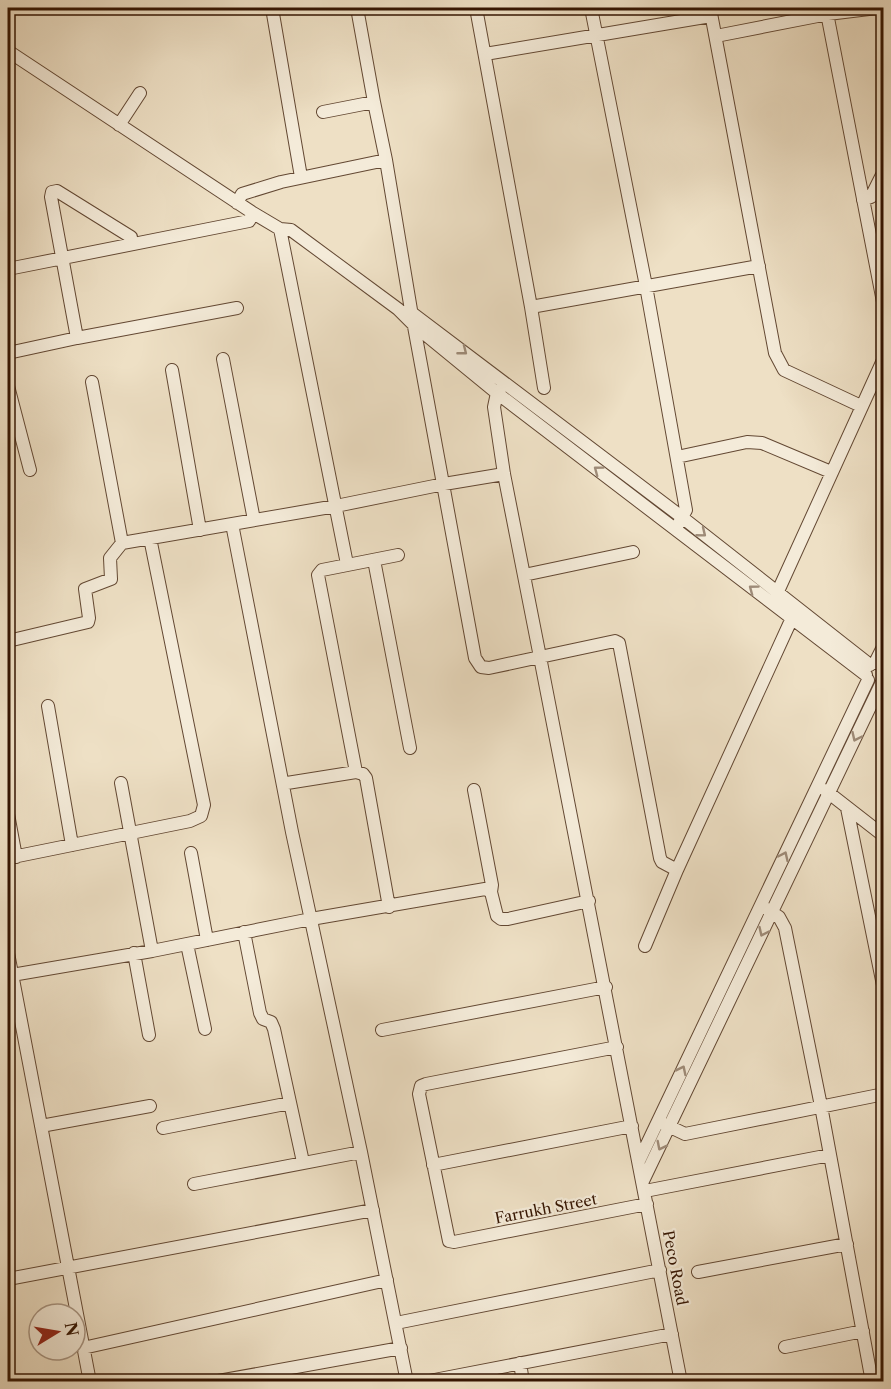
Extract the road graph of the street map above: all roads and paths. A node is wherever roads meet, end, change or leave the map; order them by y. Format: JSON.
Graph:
{"nodes":[{"id":1,"x":272,"y":8,"type":"edge"},
{"id":2,"x":357,"y":8,"type":"edge"},
{"id":3,"x":476,"y":8,"type":"edge"},
{"id":4,"x":591,"y":8,"type":"edge"},
{"id":5,"x":877,"y":8,"type":"edge"},
{"id":6,"x":827,"y":11,"type":"edge"},
{"id":7,"x":710,"y":12,"type":"edge"},
{"id":8,"x":597,"y":36,"type":"junction"},
{"id":9,"x":716,"y":36,"type":"junction"},
{"id":10,"x":8,"y":51,"type":"edge"},
{"id":11,"x":485,"y":54,"type":"junction"},
{"id":12,"x":140,"y":93,"type":"dead end"},
{"id":13,"x":374,"y":102,"type":"junction"},
{"id":14,"x":323,"y":112,"type":"dead end"},
{"id":15,"x":119,"y":125,"type":"junction"},
{"id":16,"x":386,"y":160,"type":"junction"},
{"id":17,"x":884,"y":171,"type":"edge"},
{"id":18,"x":301,"y":177,"type":"junction"},
{"id":19,"x":863,"y":200,"type":"junction"},
{"id":20,"x":237,"y":203,"type":"junction"},
{"id":21,"x":253,"y":213,"type":"junction"},
{"id":22,"x":280,"y":229,"type":"junction"},
{"id":23,"x":131,"y":243,"type":"junction"},
{"id":24,"x":63,"y":259,"type":"junction"},
{"id":25,"x":759,"y":266,"type":"junction"},
{"id":26,"x":8,"y":269,"type":"edge"},
{"id":27,"x":646,"y":286,"type":"junction"},
{"id":28,"x":531,"y":307,"type":"junction"},
{"id":29,"x":884,"y":307,"type":"edge"},
{"id":30,"x":237,"y":308,"type":"dead end"},
{"id":31,"x":404,"y":310,"type":"junction"},
{"id":32,"x":414,"y":325,"type":"junction"},
{"id":33,"x":77,"y":338,"type":"junction"},
{"id":34,"x":8,"y":353,"type":"edge"},
{"id":35,"x":884,"y":358,"type":"edge"},
{"id":36,"x":223,"y":359,"type":"dead end"},
{"id":37,"x":172,"y":370,"type":"dead end"},
{"id":38,"x":92,"y":382,"type":"dead end"},
{"id":39,"x":8,"y":386,"type":"edge"},
{"id":40,"x":500,"y":388,"type":"junction"},
{"id":41,"x":544,"y":388,"type":"dead end"},
{"id":42,"x":861,"y":406,"type":"junction"},
{"id":43,"x":677,"y":457,"type":"junction"},
{"id":44,"x":30,"y":470,"type":"dead end"},
{"id":45,"x":831,"y":472,"type":"junction"},
{"id":46,"x":504,"y":474,"type":"junction"},
{"id":47,"x":444,"y":483,"type":"junction"},
{"id":48,"x":336,"y":506,"type":"junction"},
{"id":49,"x":683,"y":518,"type":"junction"},
{"id":50,"x":254,"y":520,"type":"junction"},
{"id":51,"x":232,"y":524,"type":"junction"},
{"id":52,"x":675,"y":529,"type":"junction"},
{"id":53,"x":200,"y":530,"type":"junction"},
{"id":54,"x":150,"y":538,"type":"junction"},
{"id":55,"x":122,"y":543,"type":"junction"},
{"id":56,"x":633,"y":552,"type":"dead end"},
{"id":57,"x":398,"y":555,"type":"dead end"},
{"id":58,"x":374,"y":560,"type":"junction"},
{"id":59,"x":347,"y":564,"type":"junction"},
{"id":60,"x":524,"y":575,"type":"junction"},
{"id":61,"x":775,"y":599,"type":"junction"},
{"id":62,"x":792,"y":618,"type":"junction"},
{"id":63,"x":8,"y":641,"type":"edge"},
{"id":64,"x":884,"y":645,"type":"edge"},
{"id":65,"x":540,"y":657,"type":"junction"},
{"id":66,"x":873,"y":670,"type":"edge"},
{"id":67,"x":882,"y":683,"type":"edge"},
{"id":68,"x":48,"y":706,"type":"dead end"},
{"id":69,"x":410,"y":748,"type":"dead end"},
{"id":70,"x":356,"y":772,"type":"junction"},
{"id":71,"x":121,"y":783,"type":"dead end"},
{"id":72,"x":287,"y":783,"type":"dead end"},
{"id":73,"x":818,"y":785,"type":"junction"},
{"id":74,"x":474,"y":790,"type":"dead end"},
{"id":75,"x":830,"y":793,"type":"junction"},
{"id":76,"x":847,"y":808,"type":"junction"},
{"id":77,"x":8,"y":814,"type":"edge"},
{"id":78,"x":129,"y":833,"type":"junction"},
{"id":79,"x":884,"y":836,"type":"edge"},
{"id":80,"x":72,"y":845,"type":"junction"},
{"id":81,"x":191,"y":853,"type":"dead end"},
{"id":82,"x":12,"y":857,"type":"edge"},
{"id":83,"x":677,"y":870,"type":"junction"},
{"id":84,"x":491,"y":892,"type":"junction"},
{"id":85,"x":589,"y":901,"type":"junction"},
{"id":86,"x":761,"y":906,"type":"junction"},
{"id":87,"x":389,"y":907,"type":"junction"},
{"id":88,"x":773,"y":912,"type":"junction"},
{"id":89,"x":311,"y":919,"type":"junction"},
{"id":90,"x":244,"y":932,"type":"junction"},
{"id":91,"x":207,"y":940,"type":"junction"},
{"id":92,"x":187,"y":944,"type":"junction"},
{"id":93,"x":645,"y":946,"type":"dead end"},
{"id":94,"x":152,"y":951,"type":"junction"},
{"id":95,"x":8,"y":953,"type":"edge"},
{"id":96,"x":134,"y":953,"type":"junction"},
{"id":97,"x":12,"y":975,"type":"junction"},
{"id":98,"x":606,"y":987,"type":"junction"},
{"id":99,"x":884,"y":990,"type":"edge"},
{"id":100,"x":205,"y":1029,"type":"dead end"},
{"id":101,"x":382,"y":1030,"type":"dead end"},
{"id":102,"x":149,"y":1035,"type":"dead end"},
{"id":103,"x":617,"y":1047,"type":"junction"},
{"id":104,"x":884,"y":1094,"type":"edge"},
{"id":105,"x":290,"y":1103,"type":"junction"},
{"id":106,"x":150,"y":1106,"type":"dead end"},
{"id":107,"x":821,"y":1106,"type":"junction"},
{"id":108,"x":658,"y":1121,"type":"junction"},
{"id":109,"x":41,"y":1126,"type":"junction"},
{"id":110,"x":632,"y":1126,"type":"junction"},
{"id":111,"x":671,"y":1127,"type":"junction"},
{"id":112,"x":163,"y":1128,"type":"dead end"},
{"id":113,"x":361,"y":1152,"type":"junction"},
{"id":114,"x":830,"y":1155,"type":"junction"},
{"id":115,"x":639,"y":1161,"type":"junction"},
{"id":116,"x":303,"y":1162,"type":"junction"},
{"id":117,"x":433,"y":1165,"type":"junction"},
{"id":118,"x":194,"y":1184,"type":"dead end"},
{"id":119,"x":645,"y":1192,"type":"junction"},
{"id":120,"x":373,"y":1210,"type":"junction"},
{"id":121,"x":847,"y":1244,"type":"junction"},
{"id":122,"x":68,"y":1268,"type":"junction"},
{"id":123,"x":660,"y":1270,"type":"junction"},
{"id":124,"x":698,"y":1272,"type":"dead end"},
{"id":125,"x":8,"y":1278,"type":"edge"},
{"id":126,"x":387,"y":1280,"type":"junction"},
{"id":127,"x":74,"y":1302,"type":"edge"},
{"id":128,"x":396,"y":1323,"type":"junction"},
{"id":129,"x":863,"y":1331,"type":"junction"},
{"id":130,"x":672,"y":1334,"type":"junction"},
{"id":131,"x":87,"y":1347,"type":"edge"},
{"id":132,"x":785,"y":1347,"type":"dead end"},
{"id":133,"x":401,"y":1348,"type":"junction"},
{"id":134,"x":86,"y":1362,"type":"edge"},
{"id":135,"x":520,"y":1363,"type":"junction"},
{"id":136,"x":236,"y":1379,"type":"edge"},
{"id":137,"x":90,"y":1382,"type":"edge"},
{"id":138,"x":213,"y":1382,"type":"edge"},
{"id":139,"x":407,"y":1382,"type":"edge"},
{"id":140,"x":424,"y":1382,"type":"edge"},
{"id":141,"x":524,"y":1382,"type":"edge"},
{"id":142,"x":681,"y":1382,"type":"edge"},
{"id":143,"x":872,"y":1382,"type":"edge"}],
"edges":[{"from":1,"to":18,"type":"street"},
{"from":2,"to":13,"type":"street"},
{"from":3,"to":11,"type":"street"},
{"from":4,"to":8,"type":"street"},
{"from":5,"to":6,"type":"street"},
{"from":6,"to":9,"type":"street"},
{"from":6,"to":19,"type":"street"},
{"from":7,"to":8,"type":"street"},
{"from":7,"to":9,"type":"street"},
{"from":8,"to":11,"type":"street"},
{"from":8,"to":27,"type":"street"},
{"from":9,"to":25,"type":"street"},
{"from":10,"to":15,"type":"street"},
{"from":11,"to":28,"type":"street"},
{"from":12,"to":15,"type":"street"},
{"from":13,"to":14,"type":"street"},
{"from":13,"to":16,"type":"street"},
{"from":15,"to":20,"type":"street"},
{"from":16,"to":18,"type":"street"},
{"from":16,"to":31,"type":"street"},
{"from":17,"to":19,"type":"street"},
{"from":18,"to":20,"type":"street"},
{"from":19,"to":29,"type":"street"},
{"from":20,"to":21,"type":"street"},
{"from":21,"to":22,"type":"street"},
{"from":21,"to":23,"type":"street"},
{"from":22,"to":31,"type":"street"},
{"from":22,"to":48,"type":"street"},
{"from":23,"to":24,"type":"street"},
{"from":23,"to":24,"type":"street"},
{"from":24,"to":26,"type":"street"},
{"from":24,"to":33,"type":"street"},
{"from":25,"to":27,"type":"street"},
{"from":25,"to":42,"type":"street"},
{"from":27,"to":28,"type":"street"},
{"from":27,"to":43,"type":"street"},
{"from":28,"to":41,"type":"street"},
{"from":30,"to":33,"type":"street"},
{"from":31,"to":32,"type":"street"},
{"from":31,"to":40,"type":"street","one_way":true},
{"from":32,"to":40,"type":"street"},
{"from":32,"to":47,"type":"street"},
{"from":33,"to":34,"type":"street"},
{"from":35,"to":42,"type":"street"},
{"from":36,"to":50,"type":"street"},
{"from":37,"to":53,"type":"street"},
{"from":38,"to":55,"type":"street"},
{"from":39,"to":44,"type":"street"},
{"from":40,"to":46,"type":"street","name":"Peco Road"},
{"from":40,"to":49,"type":"street"},
{"from":52,"to":40,"type":"street","one_way":true},
{"from":42,"to":45,"type":"street"},
{"from":43,"to":45,"type":"street"},
{"from":43,"to":49,"type":"street"},
{"from":45,"to":61,"type":"street"},
{"from":46,"to":47,"type":"street"},
{"from":46,"to":60,"type":"street","name":"Peco Road"},
{"from":47,"to":48,"type":"street"},
{"from":47,"to":65,"type":"street"},
{"from":48,"to":50,"type":"street"},
{"from":48,"to":59,"type":"street"},
{"from":49,"to":52,"type":"street"},
{"from":49,"to":61,"type":"street","one_way":true},
{"from":50,"to":51,"type":"street"},
{"from":51,"to":53,"type":"street"},
{"from":51,"to":89,"type":"street"},
{"from":61,"to":52,"type":"street","one_way":true},
{"from":53,"to":54,"type":"street"},
{"from":54,"to":55,"type":"street"},
{"from":54,"to":78,"type":"street"},
{"from":55,"to":63,"type":"street"},
{"from":56,"to":60,"type":"street"},
{"from":57,"to":58,"type":"street"},
{"from":58,"to":59,"type":"street"},
{"from":58,"to":69,"type":"street"},
{"from":59,"to":70,"type":"street"},
{"from":60,"to":65,"type":"street","name":"Peco Road"},
{"from":61,"to":62,"type":"street"},
{"from":61,"to":66,"type":"street"},
{"from":62,"to":66,"type":"street"},
{"from":62,"to":83,"type":"street"},
{"from":64,"to":66,"type":"street"},
{"from":65,"to":83,"type":"street"},
{"from":65,"to":85,"type":"street","name":"Peco Road"},
{"from":66,"to":67,"type":"street"},
{"from":66,"to":73,"type":"street"},
{"from":67,"to":75,"type":"street","one_way":true},
{"from":68,"to":80,"type":"street"},
{"from":70,"to":72,"type":"street"},
{"from":70,"to":87,"type":"street"},
{"from":71,"to":78,"type":"street"},
{"from":73,"to":75,"type":"street"},
{"from":86,"to":73,"type":"street","one_way":true},
{"from":74,"to":84,"type":"street"},
{"from":75,"to":76,"type":"street"},
{"from":75,"to":88,"type":"street"},
{"from":76,"to":79,"type":"street"},
{"from":76,"to":99,"type":"street"},
{"from":77,"to":82,"type":"street"},
{"from":78,"to":80,"type":"street"},
{"from":78,"to":94,"type":"street"},
{"from":80,"to":82,"type":"street"},
{"from":81,"to":91,"type":"street"},
{"from":83,"to":93,"type":"street"},
{"from":84,"to":85,"type":"street"},
{"from":84,"to":87,"type":"street"},
{"from":85,"to":98,"type":"street","name":"Peco Road"},
{"from":86,"to":88,"type":"street"},
{"from":108,"to":86,"type":"street","one_way":true},
{"from":87,"to":89,"type":"street"},
{"from":88,"to":107,"type":"street"},
{"from":88,"to":111,"type":"street","one_way":true},
{"from":89,"to":90,"type":"street"},
{"from":89,"to":113,"type":"street"},
{"from":90,"to":91,"type":"street"},
{"from":90,"to":105,"type":"street"},
{"from":91,"to":92,"type":"street"},
{"from":92,"to":94,"type":"street"},
{"from":92,"to":100,"type":"street"},
{"from":94,"to":96,"type":"street"},
{"from":95,"to":97,"type":"street"},
{"from":96,"to":97,"type":"street"},
{"from":96,"to":102,"type":"street"},
{"from":97,"to":109,"type":"street"},
{"from":98,"to":101,"type":"street"},
{"from":98,"to":103,"type":"street","name":"Peco Road"},
{"from":103,"to":110,"type":"street","name":"Peco Road"},
{"from":103,"to":117,"type":"street"},
{"from":104,"to":107,"type":"street"},
{"from":105,"to":112,"type":"street"},
{"from":105,"to":116,"type":"street"},
{"from":106,"to":109,"type":"street"},
{"from":107,"to":111,"type":"street"},
{"from":107,"to":114,"type":"street"},
{"from":108,"to":111,"type":"street"},
{"from":108,"to":115,"type":"street"},
{"from":109,"to":122,"type":"street"},
{"from":110,"to":115,"type":"street","name":"Peco Road"},
{"from":110,"to":117,"type":"street"},
{"from":111,"to":119,"type":"street","one_way":true},
{"from":113,"to":116,"type":"street"},
{"from":113,"to":120,"type":"street"},
{"from":114,"to":119,"type":"street","name":"Farrukh Street"},
{"from":114,"to":121,"type":"street"},
{"from":115,"to":119,"type":"street","name":"Peco Road"},
{"from":116,"to":118,"type":"street"},
{"from":117,"to":119,"type":"street","name":"Farrukh Street"},
{"from":119,"to":123,"type":"street","name":"Peco Road"},
{"from":120,"to":122,"type":"street"},
{"from":120,"to":126,"type":"street"},
{"from":121,"to":124,"type":"street"},
{"from":121,"to":129,"type":"street"},
{"from":122,"to":125,"type":"street"},
{"from":122,"to":127,"type":"street"},
{"from":123,"to":128,"type":"street"},
{"from":123,"to":130,"type":"street","name":"Peco Road"},
{"from":126,"to":128,"type":"street"},
{"from":126,"to":131,"type":"street"},
{"from":128,"to":133,"type":"street"},
{"from":129,"to":132,"type":"street"},
{"from":129,"to":143,"type":"street"},
{"from":130,"to":135,"type":"street"},
{"from":130,"to":142,"type":"street","name":"Peco Road"},
{"from":133,"to":136,"type":"street"},
{"from":133,"to":139,"type":"street"},
{"from":134,"to":137,"type":"street"},
{"from":135,"to":140,"type":"street"},
{"from":135,"to":141,"type":"street"},
{"from":136,"to":138,"type":"street"}]}
